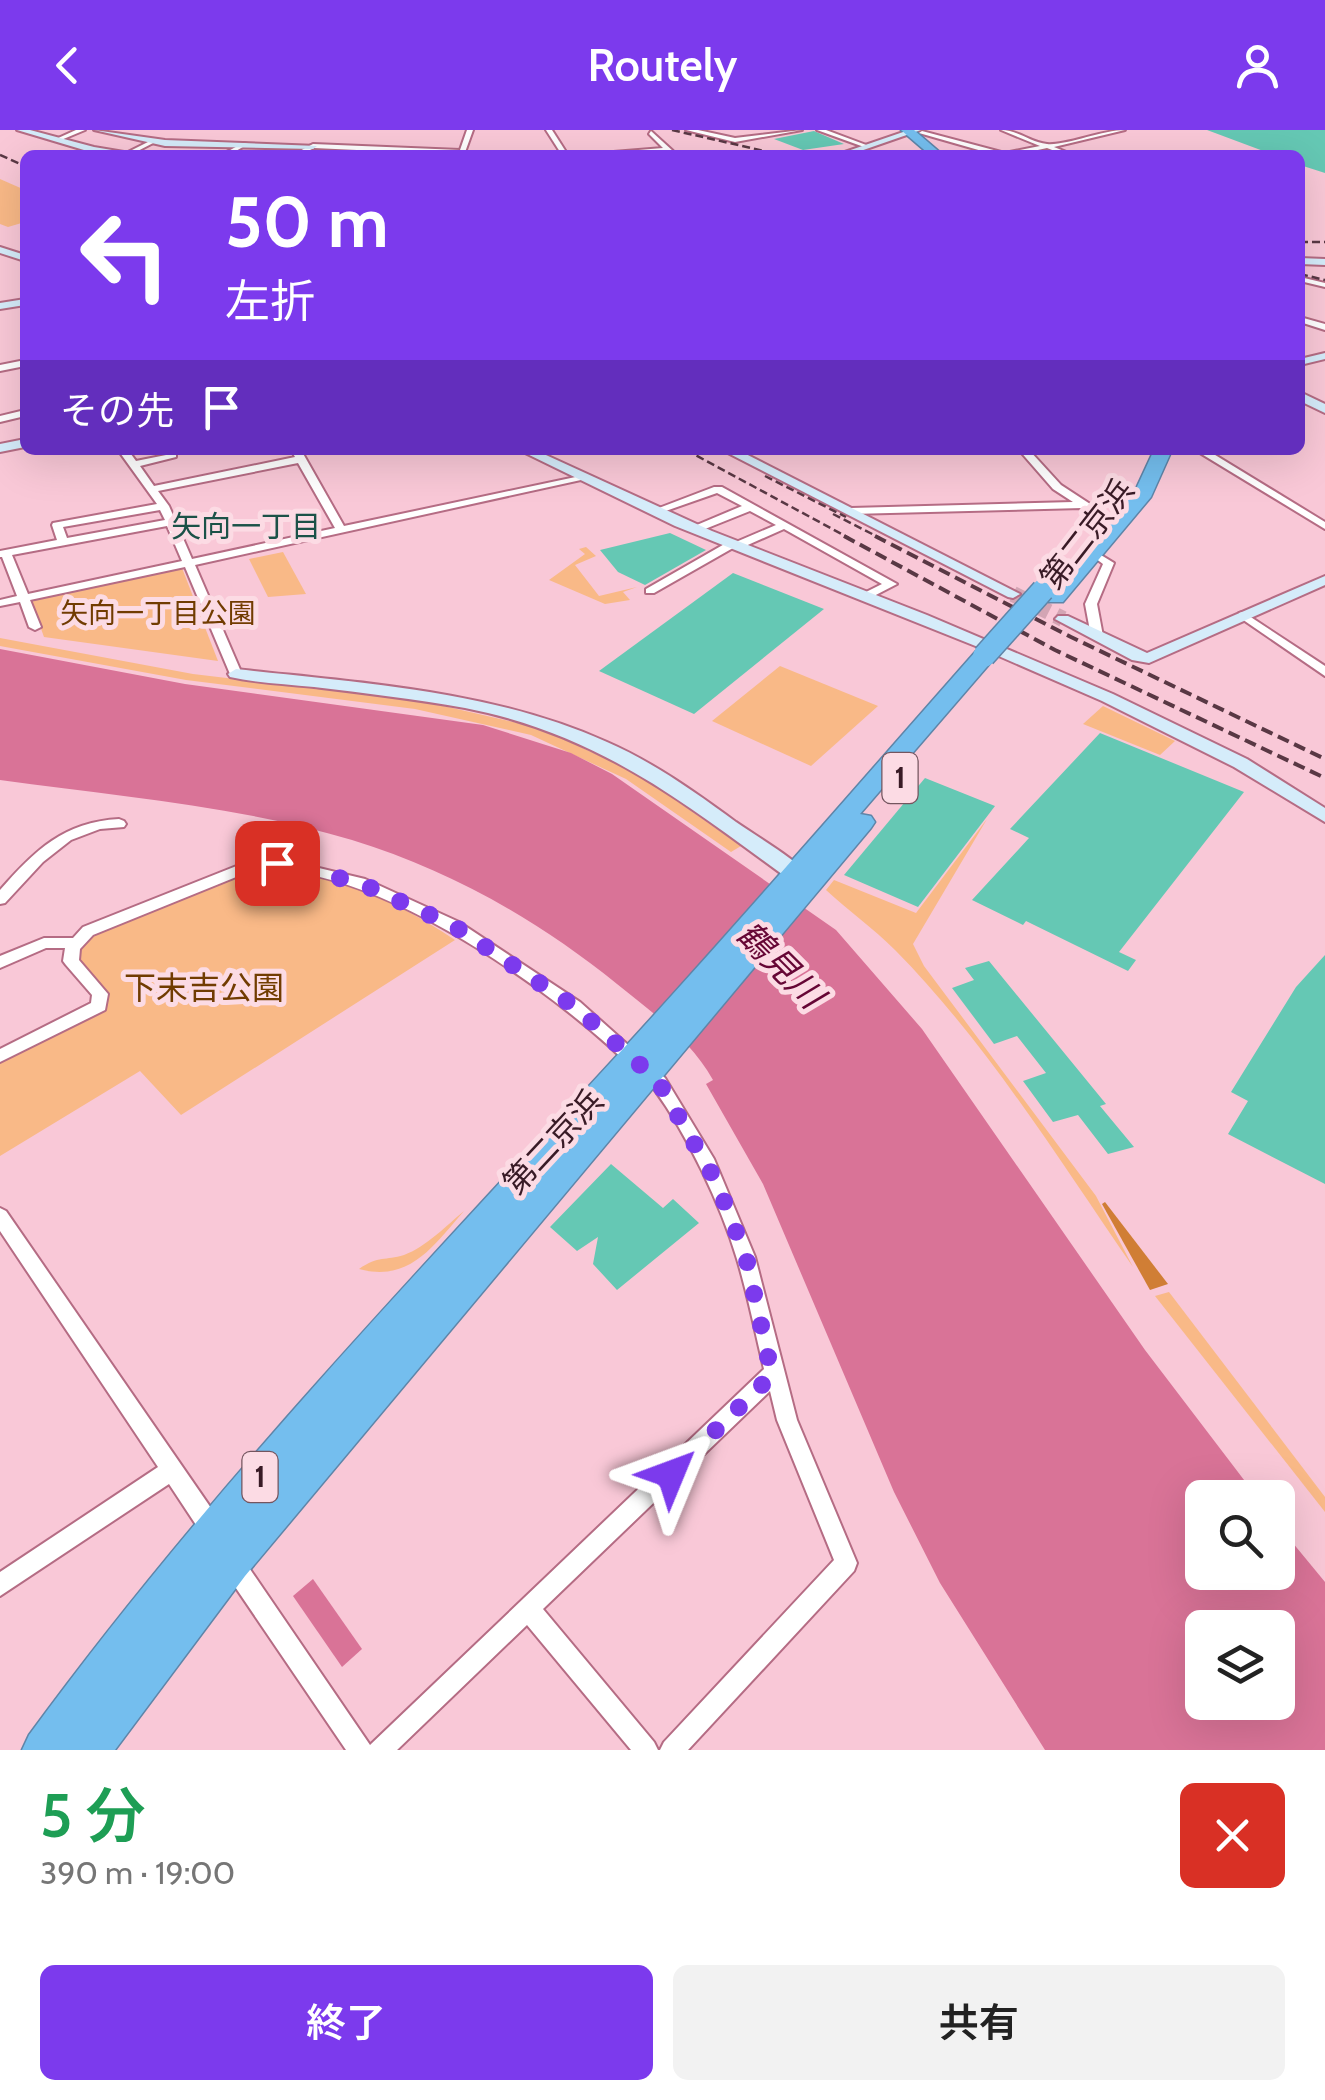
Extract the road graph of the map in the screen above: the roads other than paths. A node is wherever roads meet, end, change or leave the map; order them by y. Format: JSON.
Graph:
{"nodes":[{"id":1,"x":21,"y":130,"type":"edge"},
{"id":2,"x":82,"y":130,"type":"edge"},
{"id":3,"x":98,"y":130,"type":"edge"},
{"id":4,"x":238,"y":130,"type":"edge"},
{"id":5,"x":314,"y":130,"type":"edge"},
{"id":6,"x":689,"y":130,"type":"edge"},
{"id":7,"x":720,"y":130,"type":"edge"},
{"id":8,"x":799,"y":130,"type":"edge"},
{"id":9,"x":820,"y":130,"type":"edge"},
{"id":10,"x":1004,"y":130,"type":"edge"},
{"id":11,"x":1122,"y":130,"type":"edge"},
{"id":12,"x":914,"y":131,"type":"edge"},
{"id":13,"x":652,"y":132,"type":"dead end"},
{"id":14,"x":59,"y":139,"type":"junction"},
{"id":15,"x":154,"y":140,"type":"junction"},
{"id":16,"x":741,"y":140,"type":"junction"},
{"id":17,"x":249,"y":144,"type":"junction"},
{"id":18,"x":313,"y":146,"type":"junction"},
{"id":19,"x":866,"y":146,"type":"junction"},
{"id":20,"x":1047,"y":146,"type":"junction"},
{"id":21,"x":392,"y":147,"type":"junction"},
{"id":22,"x":94,"y":150,"type":"edge"},
{"id":23,"x":135,"y":150,"type":"edge"},
{"id":24,"x":235,"y":150,"type":"edge"},
{"id":25,"x":305,"y":150,"type":"edge"},
{"id":26,"x":386,"y":150,"type":"edge"},
{"id":27,"x":426,"y":150,"type":"edge"},
{"id":28,"x":668,"y":150,"type":"edge"},
{"id":29,"x":854,"y":150,"type":"edge"},
{"id":30,"x":932,"y":150,"type":"edge"},
{"id":31,"x":941,"y":150,"type":"edge"},
{"id":32,"x":986,"y":150,"type":"edge"},
{"id":33,"x":1028,"y":150,"type":"edge"},
{"id":34,"x":1057,"y":150,"type":"edge"},
{"id":35,"x":127,"y":455,"type":"edge"},
{"id":36,"x":174,"y":455,"type":"dead end"},
{"id":37,"x":299,"y":455,"type":"edge"},
{"id":38,"x":537,"y":455,"type":"edge"},
{"id":39,"x":738,"y":455,"type":"edge"},
{"id":40,"x":1028,"y":455,"type":"edge"},
{"id":41,"x":1143,"y":455,"type":"edge"},
{"id":42,"x":1161,"y":455,"type":"edge"},
{"id":43,"x":1208,"y":455,"type":"edge"},
{"id":44,"x":134,"y":464,"type":"junction"},
{"id":45,"x":585,"y":478,"type":"junction"},
{"id":46,"x":152,"y":489,"type":"junction"},
{"id":47,"x":1081,"y":505,"type":"junction"},
{"id":48,"x":164,"y":506,"type":"junction"},
{"id":49,"x":750,"y":507,"type":"junction"},
{"id":50,"x":656,"y":511,"type":"junction"},
{"id":51,"x":851,"y":512,"type":"junction"},
{"id":52,"x":1106,"y":519,"type":"junction"},
{"id":53,"x":170,"y":522,"type":"junction"},
{"id":54,"x":785,"y":525,"type":"junction"},
{"id":55,"x":1325,"y":526,"type":"edge"},
{"id":56,"x":696,"y":529,"type":"junction"},
{"id":57,"x":341,"y":530,"type":"junction"},
{"id":58,"x":63,"y":542,"type":"junction"},
{"id":59,"x":735,"y":545,"type":"junction"},
{"id":60,"x":3,"y":553,"type":"edge"},
{"id":61,"x":1096,"y":555,"type":"junction"},
{"id":62,"x":188,"y":562,"type":"junction"},
{"id":63,"x":1325,"y":580,"type":"edge"},
{"id":64,"x":650,"y":590,"type":"dead end"},
{"id":65,"x":1013,"y":594,"type":"tunnel mouth"},
{"id":66,"x":866,"y":596,"type":"junction"},
{"id":67,"x":23,"y":598,"type":"junction"},
{"id":68,"x":1054,"y":602,"type":"junction"},
{"id":69,"x":0,"y":604,"type":"edge"},
{"id":70,"x":1244,"y":616,"type":"junction"},
{"id":71,"x":34,"y":627,"type":"dead end"},
{"id":72,"x":1098,"y":636,"type":"junction"},
{"id":73,"x":1325,"y":672,"type":"edge"},
{"id":74,"x":236,"y":674,"type":"joint"},
{"id":75,"x":1325,"y":816,"type":"edge"},
{"id":76,"x":119,"y":824,"type":"dead end"},
{"id":77,"x":797,"y":885,"type":"junction"},
{"id":78,"x":0,"y":899,"type":"edge"},
{"id":79,"x":76,"y":943,"type":"junction"},
{"id":80,"x":0,"y":962,"type":"edge"},
{"id":81,"x":0,"y":1056,"type":"edge"},
{"id":82,"x":640,"y":1065,"type":"junction"},
{"id":83,"x":0,"y":1216,"type":"edge"},
{"id":84,"x":7,"y":1240,"type":"edge"},
{"id":85,"x":772,"y":1375,"type":"junction"},
{"id":86,"x":173,"y":1468,"type":"junction"},
{"id":87,"x":222,"y":1547,"type":"junction"},
{"id":88,"x":0,"y":1585,"type":"edge"},
{"id":89,"x":530,"y":1611,"type":"junction"},
{"id":90,"x":44,"y":1750,"type":"edge"},
{"id":91,"x":88,"y":1750,"type":"edge"},
{"id":92,"x":360,"y":1750,"type":"edge"},
{"id":93,"x":380,"y":1750,"type":"edge"},
{"id":94,"x":646,"y":1750,"type":"edge"},
{"id":95,"x":672,"y":1750,"type":"edge"}],
"edges":[{"from":1,"to":14,"type":"street"},
{"from":2,"to":14,"type":"street"},
{"from":3,"to":15,"type":"street"},
{"from":4,"to":17,"type":"street"},
{"from":5,"to":18,"type":"street"},
{"from":6,"to":16,"type":"street"},
{"from":7,"to":16,"type":"street"},
{"from":8,"to":16,"type":"street"},
{"from":9,"to":19,"type":"street"},
{"from":10,"to":20,"type":"street"},
{"from":11,"to":20,"type":"street"},
{"from":12,"to":19,"type":"street"},
{"from":12,"to":30,"type":"highway"},
{"from":12,"to":31,"type":"highway"},
{"from":12,"to":32,"type":"street"},
{"from":13,"to":28,"type":"street"},
{"from":14,"to":22,"type":"street"},
{"from":15,"to":17,"type":"street"},
{"from":15,"to":23,"type":"street"},
{"from":17,"to":18,"type":"street"},
{"from":17,"to":24,"type":"street"},
{"from":18,"to":21,"type":"street"},
{"from":18,"to":25,"type":"street"},
{"from":19,"to":29,"type":"street"},
{"from":20,"to":33,"type":"street"},
{"from":20,"to":34,"type":"street"},
{"from":21,"to":26,"type":"street"},
{"from":21,"to":27,"type":"street"},
{"from":35,"to":44,"type":"street"},
{"from":36,"to":44,"type":"street"},
{"from":37,"to":46,"type":"street"},
{"from":37,"to":57,"type":"street"},
{"from":38,"to":45,"type":"street"},
{"from":39,"to":51,"type":"street"},
{"from":40,"to":47,"type":"street"},
{"from":41,"to":52,"type":"highway","name":"第二京浜","number":"1"},
{"from":42,"to":61,"type":"highway","name":"第二京浜","number":"1"},
{"from":43,"to":55,"type":"street"},
{"from":44,"to":46,"type":"street"},
{"from":45,"to":50,"type":"street"},
{"from":45,"to":57,"type":"street"},
{"from":46,"to":48,"type":"street"},
{"from":47,"to":51,"type":"street"},
{"from":47,"to":52,"type":"street"},
{"from":48,"to":53,"type":"street"},
{"from":48,"to":58,"type":"street"},
{"from":49,"to":50,"type":"street"},
{"from":49,"to":54,"type":"street"},
{"from":49,"to":56,"type":"street"},
{"from":50,"to":56,"type":"street"},
{"from":51,"to":65,"type":"street"},
{"from":52,"to":68,"type":"highway","name":"第二京浜","number":"1"},
{"from":53,"to":58,"type":"street"},
{"from":53,"to":62,"type":"street"},
{"from":54,"to":59,"type":"street"},
{"from":54,"to":66,"type":"street"},
{"from":56,"to":59,"type":"street"},
{"from":57,"to":62,"type":"street"},
{"from":58,"to":60,"type":"street"},
{"from":59,"to":64,"type":"street"},
{"from":59,"to":66,"type":"street"},
{"from":60,"to":67,"type":"street"},
{"from":61,"to":68,"type":"highway","name":"第二京浜","number":"1"},
{"from":61,"to":72,"type":"street"},
{"from":62,"to":67,"type":"street"},
{"from":62,"to":74,"type":"street"},
{"from":63,"to":70,"type":"street"},
{"from":66,"to":75,"type":"street"},
{"from":67,"to":69,"type":"street"},
{"from":67,"to":71,"type":"street"},
{"from":68,"to":72,"type":"street"},
{"from":68,"to":77,"type":"highway","name":"第二京浜","number":"1"},
{"from":70,"to":72,"type":"street"},
{"from":70,"to":73,"type":"street"},
{"from":74,"to":77,"type":"street"},
{"from":76,"to":78,"type":"street"},
{"from":77,"to":82,"type":"highway","name":"第二京浜","number":"1"},
{"from":79,"to":80,"type":"street"},
{"from":79,"to":81,"type":"street"},
{"from":79,"to":82,"type":"street"},
{"from":82,"to":85,"type":"street"},
{"from":82,"to":87,"type":"highway","name":"第二京浜","number":"1"},
{"from":83,"to":84,"type":"street"},
{"from":84,"to":86,"type":"street"},
{"from":85,"to":89,"type":"street"},
{"from":85,"to":95,"type":"street"},
{"from":86,"to":87,"type":"street"},
{"from":86,"to":88,"type":"street"},
{"from":87,"to":90,"type":"highway","name":"第二京浜","number":"1"},
{"from":87,"to":91,"type":"highway","name":"第二京浜","number":"1"},
{"from":87,"to":92,"type":"street"},
{"from":89,"to":93,"type":"street"},
{"from":89,"to":94,"type":"street"}]}
